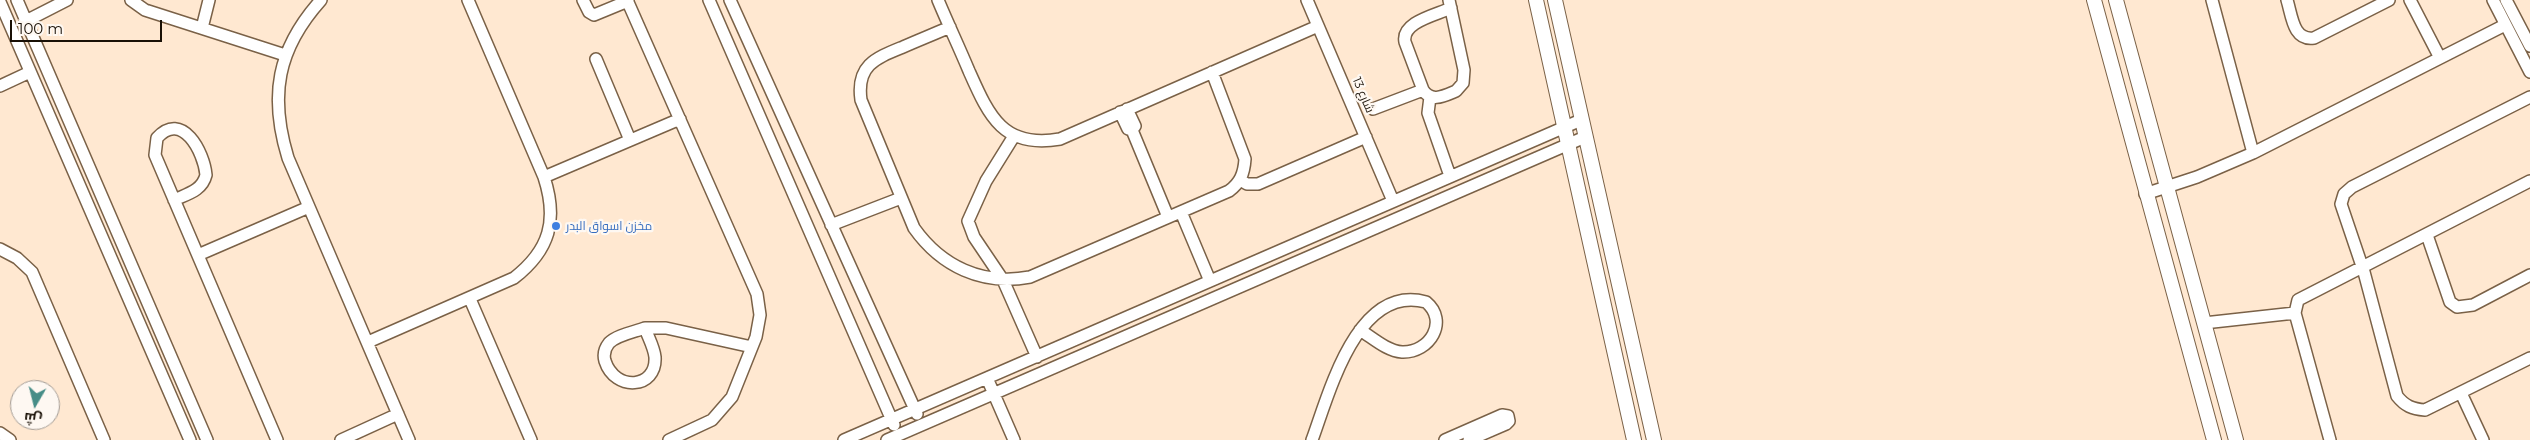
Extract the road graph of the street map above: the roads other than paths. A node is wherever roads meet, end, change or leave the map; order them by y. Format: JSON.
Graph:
{"nodes":[{"id":1,"x":17,"y":0,"type":"edge"},
{"id":2,"x":67,"y":0,"type":"edge"},
{"id":3,"x":131,"y":0,"type":"edge"},
{"id":4,"x":209,"y":0,"type":"edge"},
{"id":5,"x":321,"y":0,"type":"edge"},
{"id":6,"x":468,"y":0,"type":"edge"},
{"id":7,"x":583,"y":0,"type":"edge"},
{"id":8,"x":627,"y":0,"type":"edge"},
{"id":9,"x":709,"y":0,"type":"edge"},
{"id":10,"x":730,"y":0,"type":"edge"},
{"id":11,"x":938,"y":0,"type":"edge"},
{"id":12,"x":1307,"y":0,"type":"edge"},
{"id":13,"x":1536,"y":0,"type":"edge"},
{"id":14,"x":1555,"y":0,"type":"edge"},
{"id":15,"x":2094,"y":0,"type":"edge"},
{"id":16,"x":2116,"y":0,"type":"edge"},
{"id":17,"x":2212,"y":0,"type":"edge"},
{"id":18,"x":2287,"y":0,"type":"edge"},
{"id":19,"x":2389,"y":0,"type":"edge"},
{"id":20,"x":2410,"y":0,"type":"edge"},
{"id":21,"x":2492,"y":0,"type":"edge"},
{"id":22,"x":2506,"y":0,"type":"edge"},
{"id":23,"x":0,"y":2,"type":"edge"},
{"id":24,"x":1450,"y":4,"type":"edge"},
{"id":25,"x":26,"y":21,"type":"junction"},
{"id":26,"x":2505,"y":25,"type":"junction"},
{"id":27,"x":1318,"y":26,"type":"junction"},
{"id":28,"x":950,"y":27,"type":"junction"},
{"id":29,"x":202,"y":28,"type":"junction"},
{"id":30,"x":2530,"y":46,"type":"edge"},
{"id":31,"x":285,"y":55,"type":"junction"},
{"id":32,"x":2440,"y":58,"type":"junction"},
{"id":33,"x":596,"y":59,"type":"dead end"},
{"id":34,"x":759,"y":65,"type":"junction"},
{"id":35,"x":30,"y":72,"type":"junction"},
{"id":36,"x":1212,"y":72,"type":"junction"},
{"id":37,"x":2530,"y":72,"type":"edge"},
{"id":38,"x":741,"y":73,"type":"junction"},
{"id":39,"x":0,"y":86,"type":"edge"},
{"id":40,"x":1426,"y":93,"type":"junction"},
{"id":41,"x":2530,"y":96,"type":"edge"},
{"id":42,"x":1124,"y":111,"type":"junction"},
{"id":43,"x":1357,"y":117,"type":"junction"},
{"id":44,"x":680,"y":119,"type":"junction"},
{"id":45,"x":1581,"y":120,"type":"junction"},
{"id":46,"x":1565,"y":128,"type":"junction"},
{"id":47,"x":1014,"y":136,"type":"junction"},
{"id":48,"x":1366,"y":137,"type":"junction"},
{"id":49,"x":1585,"y":137,"type":"junction"},
{"id":50,"x":630,"y":140,"type":"junction"},
{"id":51,"x":1568,"y":144,"type":"junction"},
{"id":52,"x":2158,"y":154,"type":"junction"},
{"id":53,"x":2253,"y":154,"type":"junction"},
{"id":54,"x":2137,"y":160,"type":"junction"},
{"id":55,"x":1450,"y":176,"type":"junction"},
{"id":56,"x":544,"y":177,"type":"junction"},
{"id":57,"x":1240,"y":180,"type":"junction"},
{"id":58,"x":2530,"y":181,"type":"edge"},
{"id":59,"x":2167,"y":187,"type":"junction"},
{"id":60,"x":2146,"y":194,"type":"junction"},
{"id":61,"x":901,"y":198,"type":"junction"},
{"id":62,"x":174,"y":200,"type":"junction"},
{"id":63,"x":1394,"y":201,"type":"junction"},
{"id":64,"x":106,"y":205,"type":"junction"},
{"id":65,"x":309,"y":207,"type":"junction"},
{"id":66,"x":90,"y":210,"type":"junction"},
{"id":67,"x":1181,"y":212,"type":"junction"},
{"id":68,"x":1168,"y":218,"type":"junction"},
{"id":69,"x":831,"y":225,"type":"junction"},
{"id":70,"x":2427,"y":235,"type":"junction"},
{"id":71,"x":0,"y":249,"type":"edge"},
{"id":72,"x":198,"y":255,"type":"junction"},
{"id":73,"x":2363,"y":268,"type":"junction"},
{"id":74,"x":2530,"y":275,"type":"edge"},
{"id":75,"x":1003,"y":280,"type":"junction"},
{"id":76,"x":1210,"y":281,"type":"junction"},
{"id":77,"x":470,"y":299,"type":"junction"},
{"id":78,"x":2295,"y":313,"type":"junction"},
{"id":79,"x":2204,"y":323,"type":"junction"},
{"id":80,"x":645,"y":328,"type":"junction"},
{"id":81,"x":1360,"y":330,"type":"junction"},
{"id":82,"x":368,"y":342,"type":"junction"},
{"id":83,"x":752,"y":347,"type":"junction"},
{"id":84,"x":1037,"y":357,"type":"junction"},
{"id":85,"x":2529,"y":361,"type":"edge"},
{"id":86,"x":987,"y":378,"type":"junction"},
{"id":87,"x":2461,"y":393,"type":"junction"},
{"id":88,"x":994,"y":394,"type":"junction"},
{"id":89,"x":915,"y":409,"type":"junction"},
{"id":90,"x":398,"y":414,"type":"junction"},
{"id":91,"x":892,"y":419,"type":"junction"},
{"id":92,"x":922,"y":425,"type":"junction"},
{"id":93,"x":0,"y":433,"type":"edge"},
{"id":94,"x":898,"y":435,"type":"junction"},
{"id":95,"x":10,"y":440,"type":"edge"},
{"id":96,"x":104,"y":440,"type":"edge"},
{"id":97,"x":190,"y":440,"type":"edge"},
{"id":98,"x":207,"y":440,"type":"edge"},
{"id":99,"x":277,"y":440,"type":"edge"},
{"id":100,"x":341,"y":440,"type":"edge"},
{"id":101,"x":409,"y":440,"type":"edge"},
{"id":102,"x":532,"y":440,"type":"edge"},
{"id":103,"x":669,"y":440,"type":"edge"},
{"id":104,"x":844,"y":440,"type":"edge"},
{"id":105,"x":887,"y":440,"type":"edge"},
{"id":106,"x":1014,"y":440,"type":"edge"},
{"id":107,"x":1312,"y":440,"type":"edge"},
{"id":108,"x":1445,"y":440,"type":"edge"},
{"id":109,"x":1470,"y":440,"type":"edge"},
{"id":110,"x":1634,"y":440,"type":"edge"},
{"id":111,"x":1654,"y":440,"type":"edge"},
{"id":112,"x":2214,"y":440,"type":"edge"},
{"id":113,"x":2236,"y":440,"type":"edge"},
{"id":114,"x":2330,"y":440,"type":"edge"},
{"id":115,"x":2483,"y":440,"type":"edge"}],
"edges":[{"from":1,"to":25,"type":"street"},
{"from":2,"to":25,"type":"street"},
{"from":3,"to":29,"type":"street"},
{"from":4,"to":29,"type":"street"},
{"from":5,"to":31,"type":"street"},
{"from":6,"to":56,"type":"street"},
{"from":7,"to":8,"type":"street"},
{"from":8,"to":44,"type":"street"},
{"from":9,"to":38,"type":"street"},
{"from":10,"to":34,"type":"street"},
{"from":11,"to":28,"type":"street"},
{"from":12,"to":27,"type":"street","name":"شارع 13"},
{"from":13,"to":46,"type":"street"},
{"from":14,"to":45,"type":"street"},
{"from":15,"to":54,"type":"street"},
{"from":16,"to":52,"type":"street"},
{"from":17,"to":53,"type":"street"},
{"from":18,"to":19,"type":"street"},
{"from":20,"to":32,"type":"street"},
{"from":21,"to":26,"type":"street"},
{"from":22,"to":30,"type":"street"},
{"from":23,"to":35,"type":"street"},
{"from":24,"to":40,"type":"street"},
{"from":24,"to":40,"type":"street"},
{"from":25,"to":64,"type":"street"},
{"from":26,"to":32,"type":"street"},
{"from":26,"to":37,"type":"street"},
{"from":27,"to":36,"type":"street"},
{"from":27,"to":43,"type":"street","name":"شارع 13"},
{"from":28,"to":47,"type":"street"},
{"from":28,"to":61,"type":"street"},
{"from":29,"to":31,"type":"street"},
{"from":31,"to":65,"type":"street"},
{"from":32,"to":53,"type":"street"},
{"from":33,"to":50,"type":"street"},
{"from":34,"to":38,"type":"street"},
{"from":34,"to":69,"type":"street"},
{"from":35,"to":39,"type":"street"},
{"from":35,"to":66,"type":"street"},
{"from":36,"to":42,"type":"street"},
{"from":36,"to":57,"type":"street"},
{"from":38,"to":91,"type":"street"},
{"from":40,"to":43,"type":"street"},
{"from":40,"to":55,"type":"street"},
{"from":41,"to":73,"type":"street"},
{"from":42,"to":47,"type":"street"},
{"from":42,"to":68,"type":"street"},
{"from":43,"to":48,"type":"street","name":"شارع 13"},
{"from":44,"to":50,"type":"street"},
{"from":44,"to":83,"type":"street"},
{"from":45,"to":46,"type":"street"},
{"from":45,"to":49,"type":"street"},
{"from":46,"to":51,"type":"street"},
{"from":46,"to":55,"type":"street"},
{"from":47,"to":75,"type":"street"},
{"from":48,"to":57,"type":"street"},
{"from":48,"to":63,"type":"street","name":"شارع 13"},
{"from":49,"to":51,"type":"street"},
{"from":49,"to":111,"type":"street"},
{"from":50,"to":56,"type":"street"},
{"from":51,"to":88,"type":"street"},
{"from":51,"to":110,"type":"street"},
{"from":52,"to":54,"type":"street"},
{"from":52,"to":59,"type":"street"},
{"from":53,"to":59,"type":"street"},
{"from":54,"to":60,"type":"street"},
{"from":55,"to":63,"type":"street"},
{"from":56,"to":77,"type":"street"},
{"from":57,"to":67,"type":"street"},
{"from":58,"to":70,"type":"street"},
{"from":59,"to":60,"type":"street"},
{"from":59,"to":79,"type":"street"},
{"from":60,"to":112,"type":"street"},
{"from":61,"to":69,"type":"street"},
{"from":61,"to":75,"type":"street"},
{"from":62,"to":62,"type":"street"},
{"from":62,"to":72,"type":"street"},
{"from":63,"to":76,"type":"street"},
{"from":64,"to":66,"type":"street"},
{"from":64,"to":98,"type":"street"},
{"from":65,"to":72,"type":"street"},
{"from":65,"to":82,"type":"street"},
{"from":66,"to":97,"type":"street"},
{"from":67,"to":68,"type":"street"},
{"from":67,"to":76,"type":"street"},
{"from":68,"to":75,"type":"street"},
{"from":69,"to":89,"type":"street"},
{"from":70,"to":73,"type":"street"},
{"from":70,"to":74,"type":"street"},
{"from":71,"to":96,"type":"street"},
{"from":72,"to":99,"type":"street"},
{"from":73,"to":78,"type":"street"},
{"from":73,"to":87,"type":"street"},
{"from":75,"to":84,"type":"street"},
{"from":76,"to":84,"type":"street"},
{"from":77,"to":82,"type":"street"},
{"from":77,"to":102,"type":"street"},
{"from":78,"to":79,"type":"street"},
{"from":78,"to":114,"type":"street"},
{"from":79,"to":113,"type":"street"},
{"from":80,"to":80,"type":"street"},
{"from":80,"to":83,"type":"street"},
{"from":81,"to":81,"type":"street"},
{"from":81,"to":107,"type":"street"},
{"from":82,"to":90,"type":"street"},
{"from":83,"to":103,"type":"street"},
{"from":84,"to":86,"type":"street"},
{"from":85,"to":87,"type":"street"},
{"from":86,"to":88,"type":"street"},
{"from":86,"to":89,"type":"street"},
{"from":87,"to":115,"type":"street"},
{"from":88,"to":92,"type":"street"},
{"from":88,"to":106,"type":"street"},
{"from":89,"to":91,"type":"street"},
{"from":89,"to":92,"type":"street"},
{"from":90,"to":100,"type":"street"},
{"from":90,"to":101,"type":"street"},
{"from":91,"to":94,"type":"street"},
{"from":91,"to":104,"type":"street"},
{"from":92,"to":94,"type":"street"},
{"from":93,"to":95,"type":"street"},
{"from":94,"to":105,"type":"street"},
{"from":108,"to":109,"type":"street"}]}
